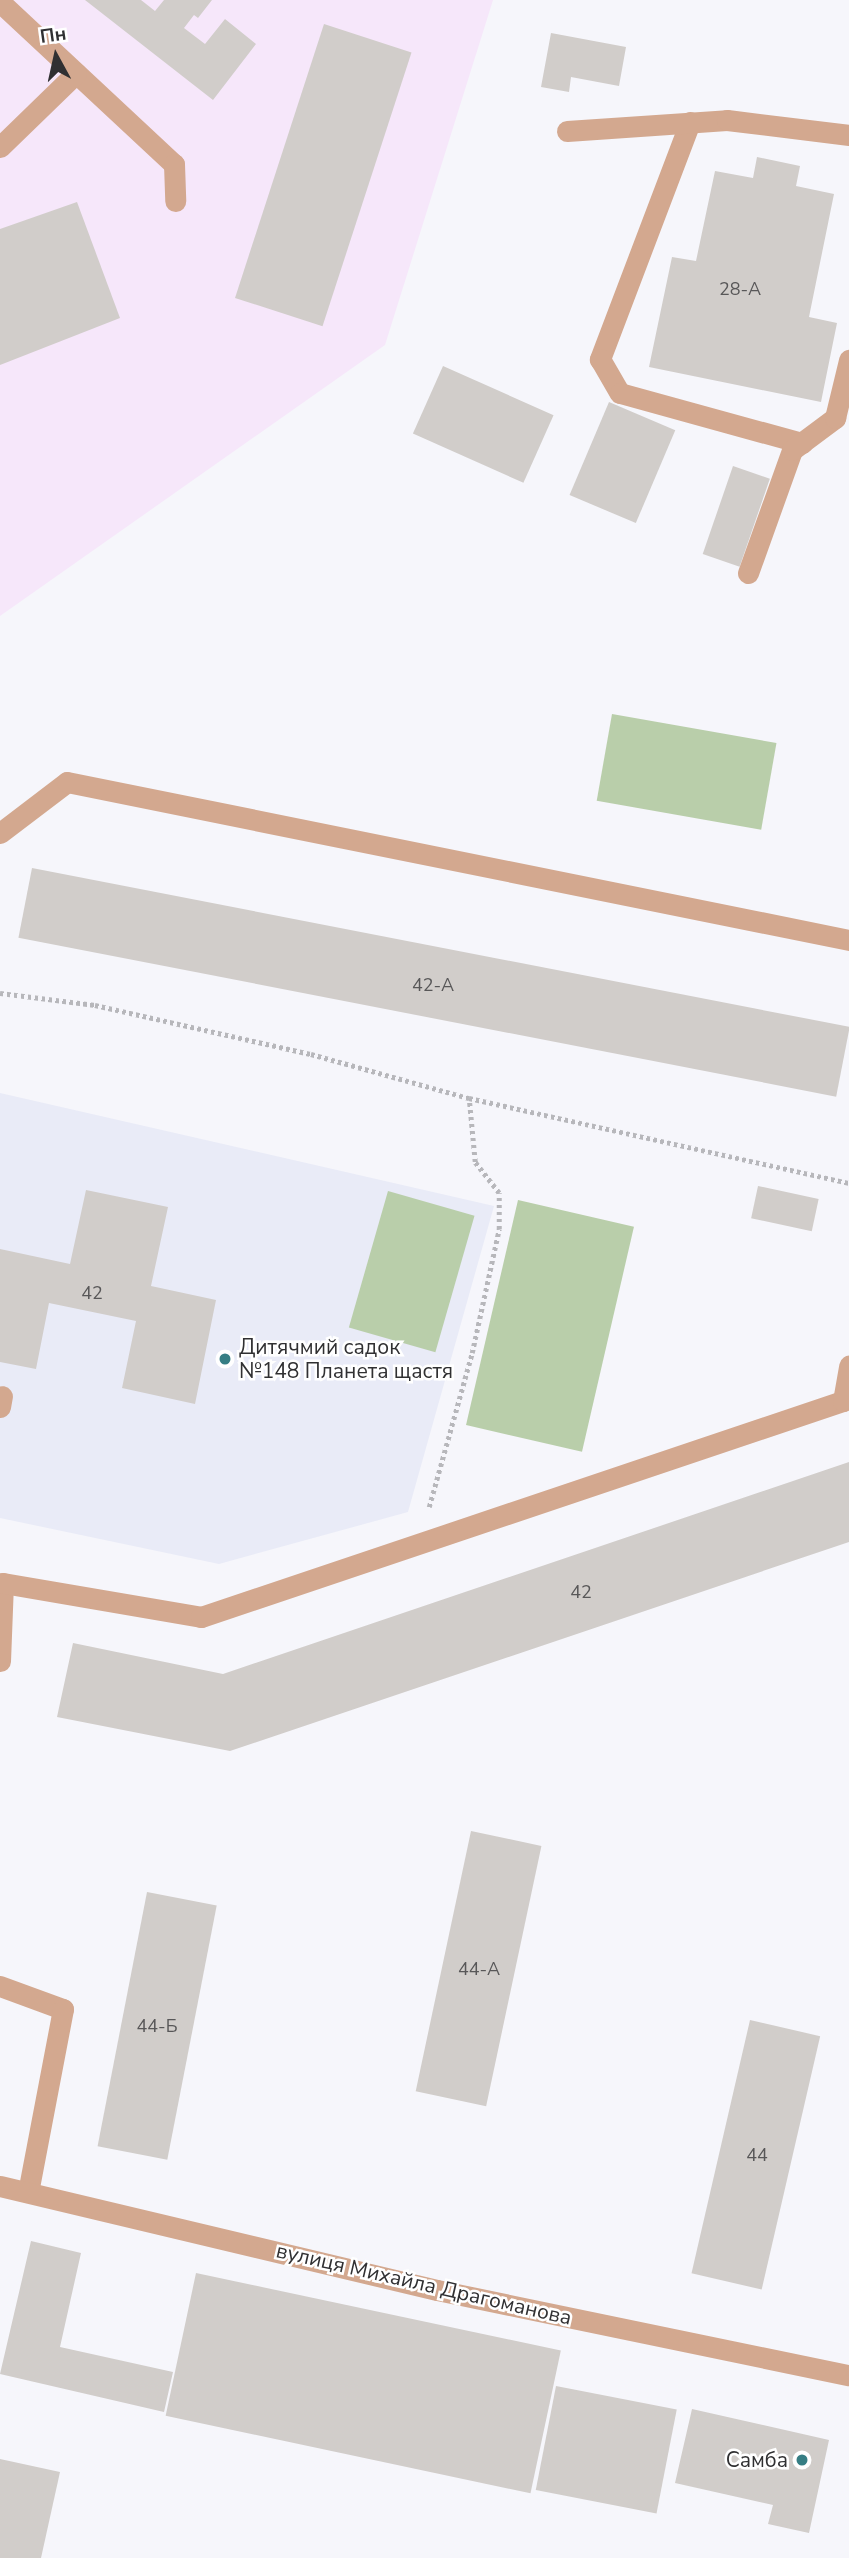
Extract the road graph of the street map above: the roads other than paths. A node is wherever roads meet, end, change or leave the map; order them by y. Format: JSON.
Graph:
{"nodes":[{"id":1,"x":0,"y":2,"type":"edge"},
{"id":2,"x":76,"y":72,"type":"junction"},
{"id":3,"x":690,"y":122,"type":"junction"},
{"id":4,"x":567,"y":131,"type":"dead end"},
{"id":5,"x":849,"y":135,"type":"edge"},
{"id":6,"x":0,"y":148,"type":"edge"},
{"id":7,"x":175,"y":201,"type":"dead end"},
{"id":8,"x":849,"y":359,"type":"edge"},
{"id":9,"x":802,"y":443,"type":"junction"},
{"id":10,"x":748,"y":573,"type":"dead end"},
{"id":11,"x":0,"y":833,"type":"edge"},
{"id":12,"x":849,"y":940,"type":"edge"},
{"id":13,"x":849,"y":1366,"type":"edge"},
{"id":14,"x":1,"y":1581,"type":"edge"},
{"id":15,"x":0,"y":1661,"type":"edge"},
{"id":16,"x":0,"y":1986,"type":"edge"},
{"id":17,"x":0,"y":2186,"type":"edge"},
{"id":18,"x":28,"y":2192,"type":"junction"},
{"id":19,"x":849,"y":2375,"type":"edge"}],
"edges":[{"from":1,"to":2,"type":"street"},
{"from":2,"to":6,"type":"street"},
{"from":2,"to":7,"type":"street"},
{"from":3,"to":4,"type":"street"},
{"from":3,"to":5,"type":"street"},
{"from":3,"to":9,"type":"street"},
{"from":8,"to":9,"type":"street"},
{"from":9,"to":10,"type":"street"},
{"from":11,"to":12,"type":"street"},
{"from":13,"to":14,"type":"street"},
{"from":14,"to":15,"type":"street"},
{"from":16,"to":18,"type":"street"},
{"from":17,"to":18,"type":"street","name":"вулиця Михайла Драгоманова"},
{"from":18,"to":19,"type":"street","name":"вулиця Михайла Драгоманова"}]}
